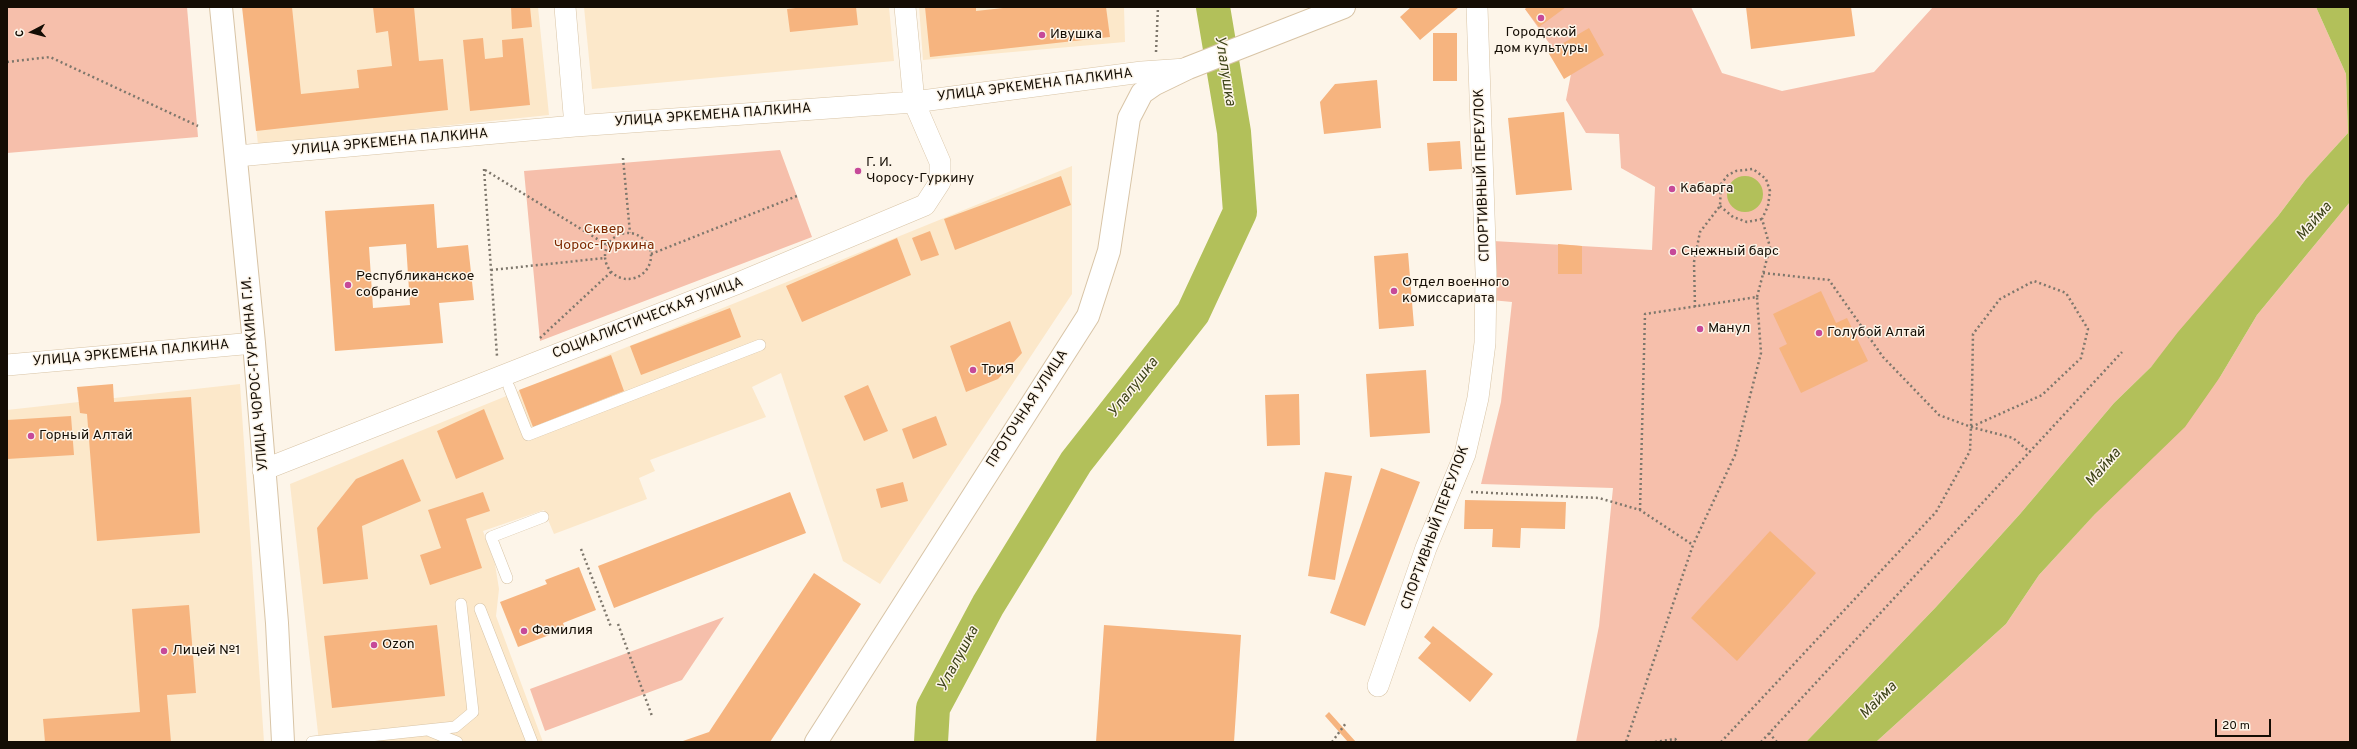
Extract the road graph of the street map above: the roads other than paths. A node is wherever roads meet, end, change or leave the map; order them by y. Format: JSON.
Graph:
{"nodes":[{"id":1,"x":221,"y":7,"type":"edge"},
{"id":2,"x":565,"y":7,"type":"edge"},
{"id":3,"x":905,"y":7,"type":"edge"},
{"id":4,"x":1344,"y":7,"type":"edge"},
{"id":5,"x":1477,"y":7,"type":"edge"},
{"id":6,"x":1188,"y":68,"type":"junction"},
{"id":7,"x":914,"y":102,"type":"junction"},
{"id":8,"x":575,"y":126,"type":"junction"},
{"id":9,"x":237,"y":156,"type":"junction"},
{"id":10,"x":254,"y":343,"type":"junction"},
{"id":11,"x":760,"y":345,"type":"dead end"},
{"id":12,"x":7,"y":364,"type":"edge"},
{"id":13,"x":507,"y":381,"type":"junction"},
{"id":14,"x":263,"y":470,"type":"junction"},
{"id":15,"x":543,"y":517,"type":"dead end"},
{"id":16,"x":507,"y":578,"type":"dead end"},
{"id":17,"x":462,"y":604,"type":"dead end"},
{"id":18,"x":480,"y":609,"type":"dead end"},
{"id":19,"x":1378,"y":686,"type":"dead end"},
{"id":20,"x":428,"y":730,"type":"junction"},
{"id":21,"x":283,"y":742,"type":"edge"},
{"id":22,"x":312,"y":742,"type":"edge"},
{"id":23,"x":457,"y":742,"type":"edge"},
{"id":24,"x":532,"y":742,"type":"edge"},
{"id":25,"x":816,"y":742,"type":"edge"}],
"edges":[{"from":1,"to":9,"type":"main road","name":"УЛИЦА ЧОРОС-ГУРКИНА Г.И."},
{"from":2,"to":8,"type":"street"},
{"from":3,"to":7,"type":"street","name":"СОЦИАЛИСТИЧЕСКАЯ УЛИЦА"},
{"from":4,"to":6,"type":"main road"},
{"from":5,"to":19,"type":"street","name":"СПОРТИВНЫЙ ПЕРЕУЛОК"},
{"from":6,"to":7,"type":"street","name":"УЛИЦА ЭРКЕМЕНА ПАЛКИНА"},
{"from":6,"to":25,"type":"main road","name":"ПРОТОЧНАЯ УЛИЦА"},
{"from":7,"to":8,"type":"street","name":"УЛИЦА ЭРКЕМЕНА ПАЛКИНА"},
{"from":7,"to":13,"type":"street","name":"СОЦИАЛИСТИЧЕСКАЯ УЛИЦА"},
{"from":8,"to":9,"type":"street","name":"УЛИЦА ЭРКЕМЕНА ПАЛКИНА"},
{"from":9,"to":10,"type":"main road","name":"УЛИЦА ЧОРОС-ГУРКИНА Г.И."},
{"from":10,"to":12,"type":"street","name":"УЛИЦА ЭРКЕМЕНА ПАЛКИНА"},
{"from":10,"to":14,"type":"main road","name":"УЛИЦА ЧОРОС-ГУРКИНА Г.И."},
{"from":11,"to":13,"type":"lane"},
{"from":13,"to":14,"type":"street","name":"СОЦИАЛИСТИЧЕСКАЯ УЛИЦА"},
{"from":14,"to":21,"type":"main road","name":"УЛИЦА ЧОРОС-ГУРКИНА Г.И."},
{"from":15,"to":16,"type":"lane"},
{"from":17,"to":20,"type":"lane"},
{"from":18,"to":24,"type":"lane"},
{"from":20,"to":22,"type":"lane"},
{"from":20,"to":23,"type":"lane"}]}
